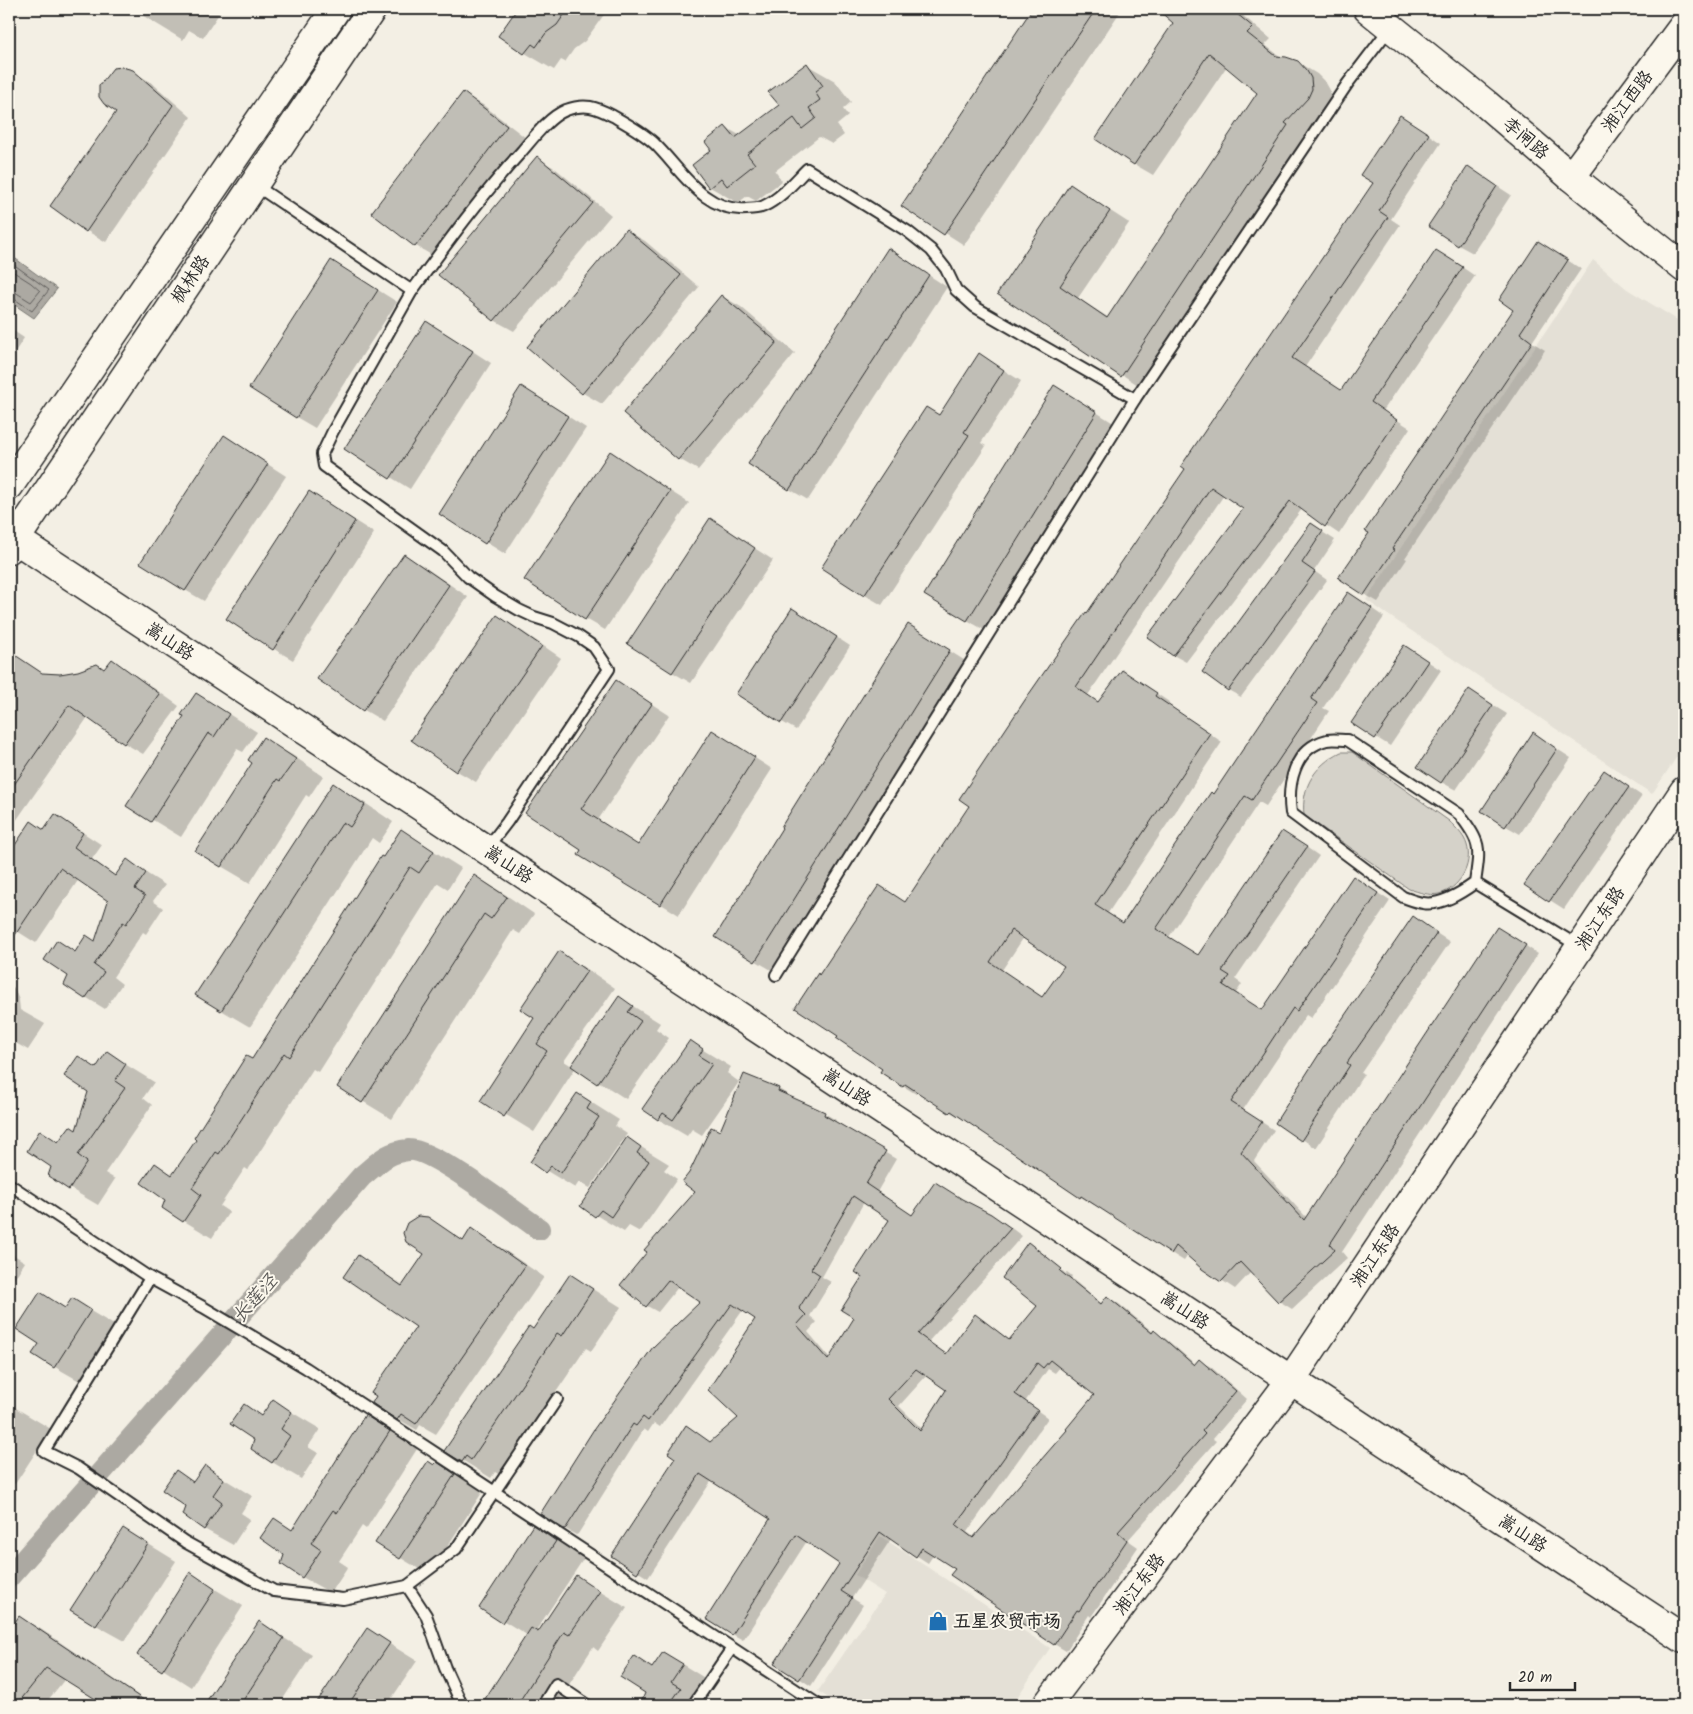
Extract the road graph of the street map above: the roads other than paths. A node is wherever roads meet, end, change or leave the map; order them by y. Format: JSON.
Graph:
{"nodes":[{"id":1,"x":336,"y":9,"type":"edge"},
{"id":2,"x":372,"y":9,"type":"edge"},
{"id":3,"x":1368,"y":9,"type":"edge"},
{"id":4,"x":1684,"y":25,"type":"edge"},
{"id":5,"x":1391,"y":28,"type":"junction"},
{"id":6,"x":1571,"y":177,"type":"junction"},
{"id":7,"x":254,"y":184,"type":"junction"},
{"id":8,"x":1684,"y":268,"type":"edge"},
{"id":9,"x":412,"y":291,"type":"junction"},
{"id":10,"x":1135,"y":399,"type":"junction"},
{"id":11,"x":9,"y":486,"type":"edge"},
{"id":12,"x":11,"y":541,"type":"edge"},
{"id":13,"x":1684,"y":792,"type":"edge"},
{"id":14,"x":487,"y":849,"type":"junction"},
{"id":15,"x":1475,"y":883,"type":"junction"},
{"id":16,"x":1580,"y":947,"type":"junction"},
{"id":17,"x":776,"y":975,"type":"dead end"},
{"id":18,"x":9,"y":1184,"type":"edge"},
{"id":19,"x":150,"y":1278,"type":"junction"},
{"id":20,"x":1291,"y":1380,"type":"junction"},
{"id":21,"x":557,"y":1399,"type":"dead end"},
{"id":22,"x":494,"y":1492,"type":"junction"},
{"id":23,"x":407,"y":1586,"type":"junction"},
{"id":24,"x":1684,"y":1639,"type":"edge"},
{"id":25,"x":732,"y":1648,"type":"junction"},
{"id":26,"x":462,"y":1705,"type":"edge"},
{"id":27,"x":543,"y":1705,"type":"edge"},
{"id":28,"x":586,"y":1705,"type":"edge"},
{"id":29,"x":693,"y":1705,"type":"edge"},
{"id":30,"x":819,"y":1705,"type":"edge"},
{"id":31,"x":1047,"y":1705,"type":"edge"}],
"edges":[{"from":1,"to":11,"type":"street","name":"枫林路"},
{"from":2,"to":7,"type":"street","name":"枫林路"},
{"from":3,"to":5,"type":"street","name":"李闸路"},
{"from":4,"to":6,"type":"street","name":"湘江西路"},
{"from":5,"to":6,"type":"street","name":"李闸路"},
{"from":5,"to":10,"type":"lane"},
{"from":6,"to":8,"type":"street","name":"李闸路"},
{"from":7,"to":9,"type":"lane"},
{"from":7,"to":12,"type":"street","name":"枫林路"},
{"from":9,"to":10,"type":"lane"},
{"from":9,"to":14,"type":"lane"},
{"from":10,"to":17,"type":"lane"},
{"from":12,"to":14,"type":"street","name":"嵩山路"},
{"from":13,"to":16,"type":"street","name":"湘江东路"},
{"from":14,"to":20,"type":"street","name":"嵩山路"},
{"from":15,"to":15,"type":"lane"},
{"from":15,"to":16,"type":"lane"},
{"from":16,"to":20,"type":"street","name":"湘江东路"},
{"from":18,"to":19,"type":"lane"},
{"from":19,"to":22,"type":"lane"},
{"from":19,"to":23,"type":"lane"},
{"from":20,"to":24,"type":"street","name":"嵩山路"},
{"from":20,"to":31,"type":"street","name":"湘江东路"},
{"from":21,"to":22,"type":"lane"},
{"from":22,"to":23,"type":"lane"},
{"from":22,"to":25,"type":"lane"},
{"from":23,"to":26,"type":"lane"},
{"from":25,"to":29,"type":"lane"},
{"from":25,"to":30,"type":"lane"},
{"from":27,"to":28,"type":"lane"}]}
